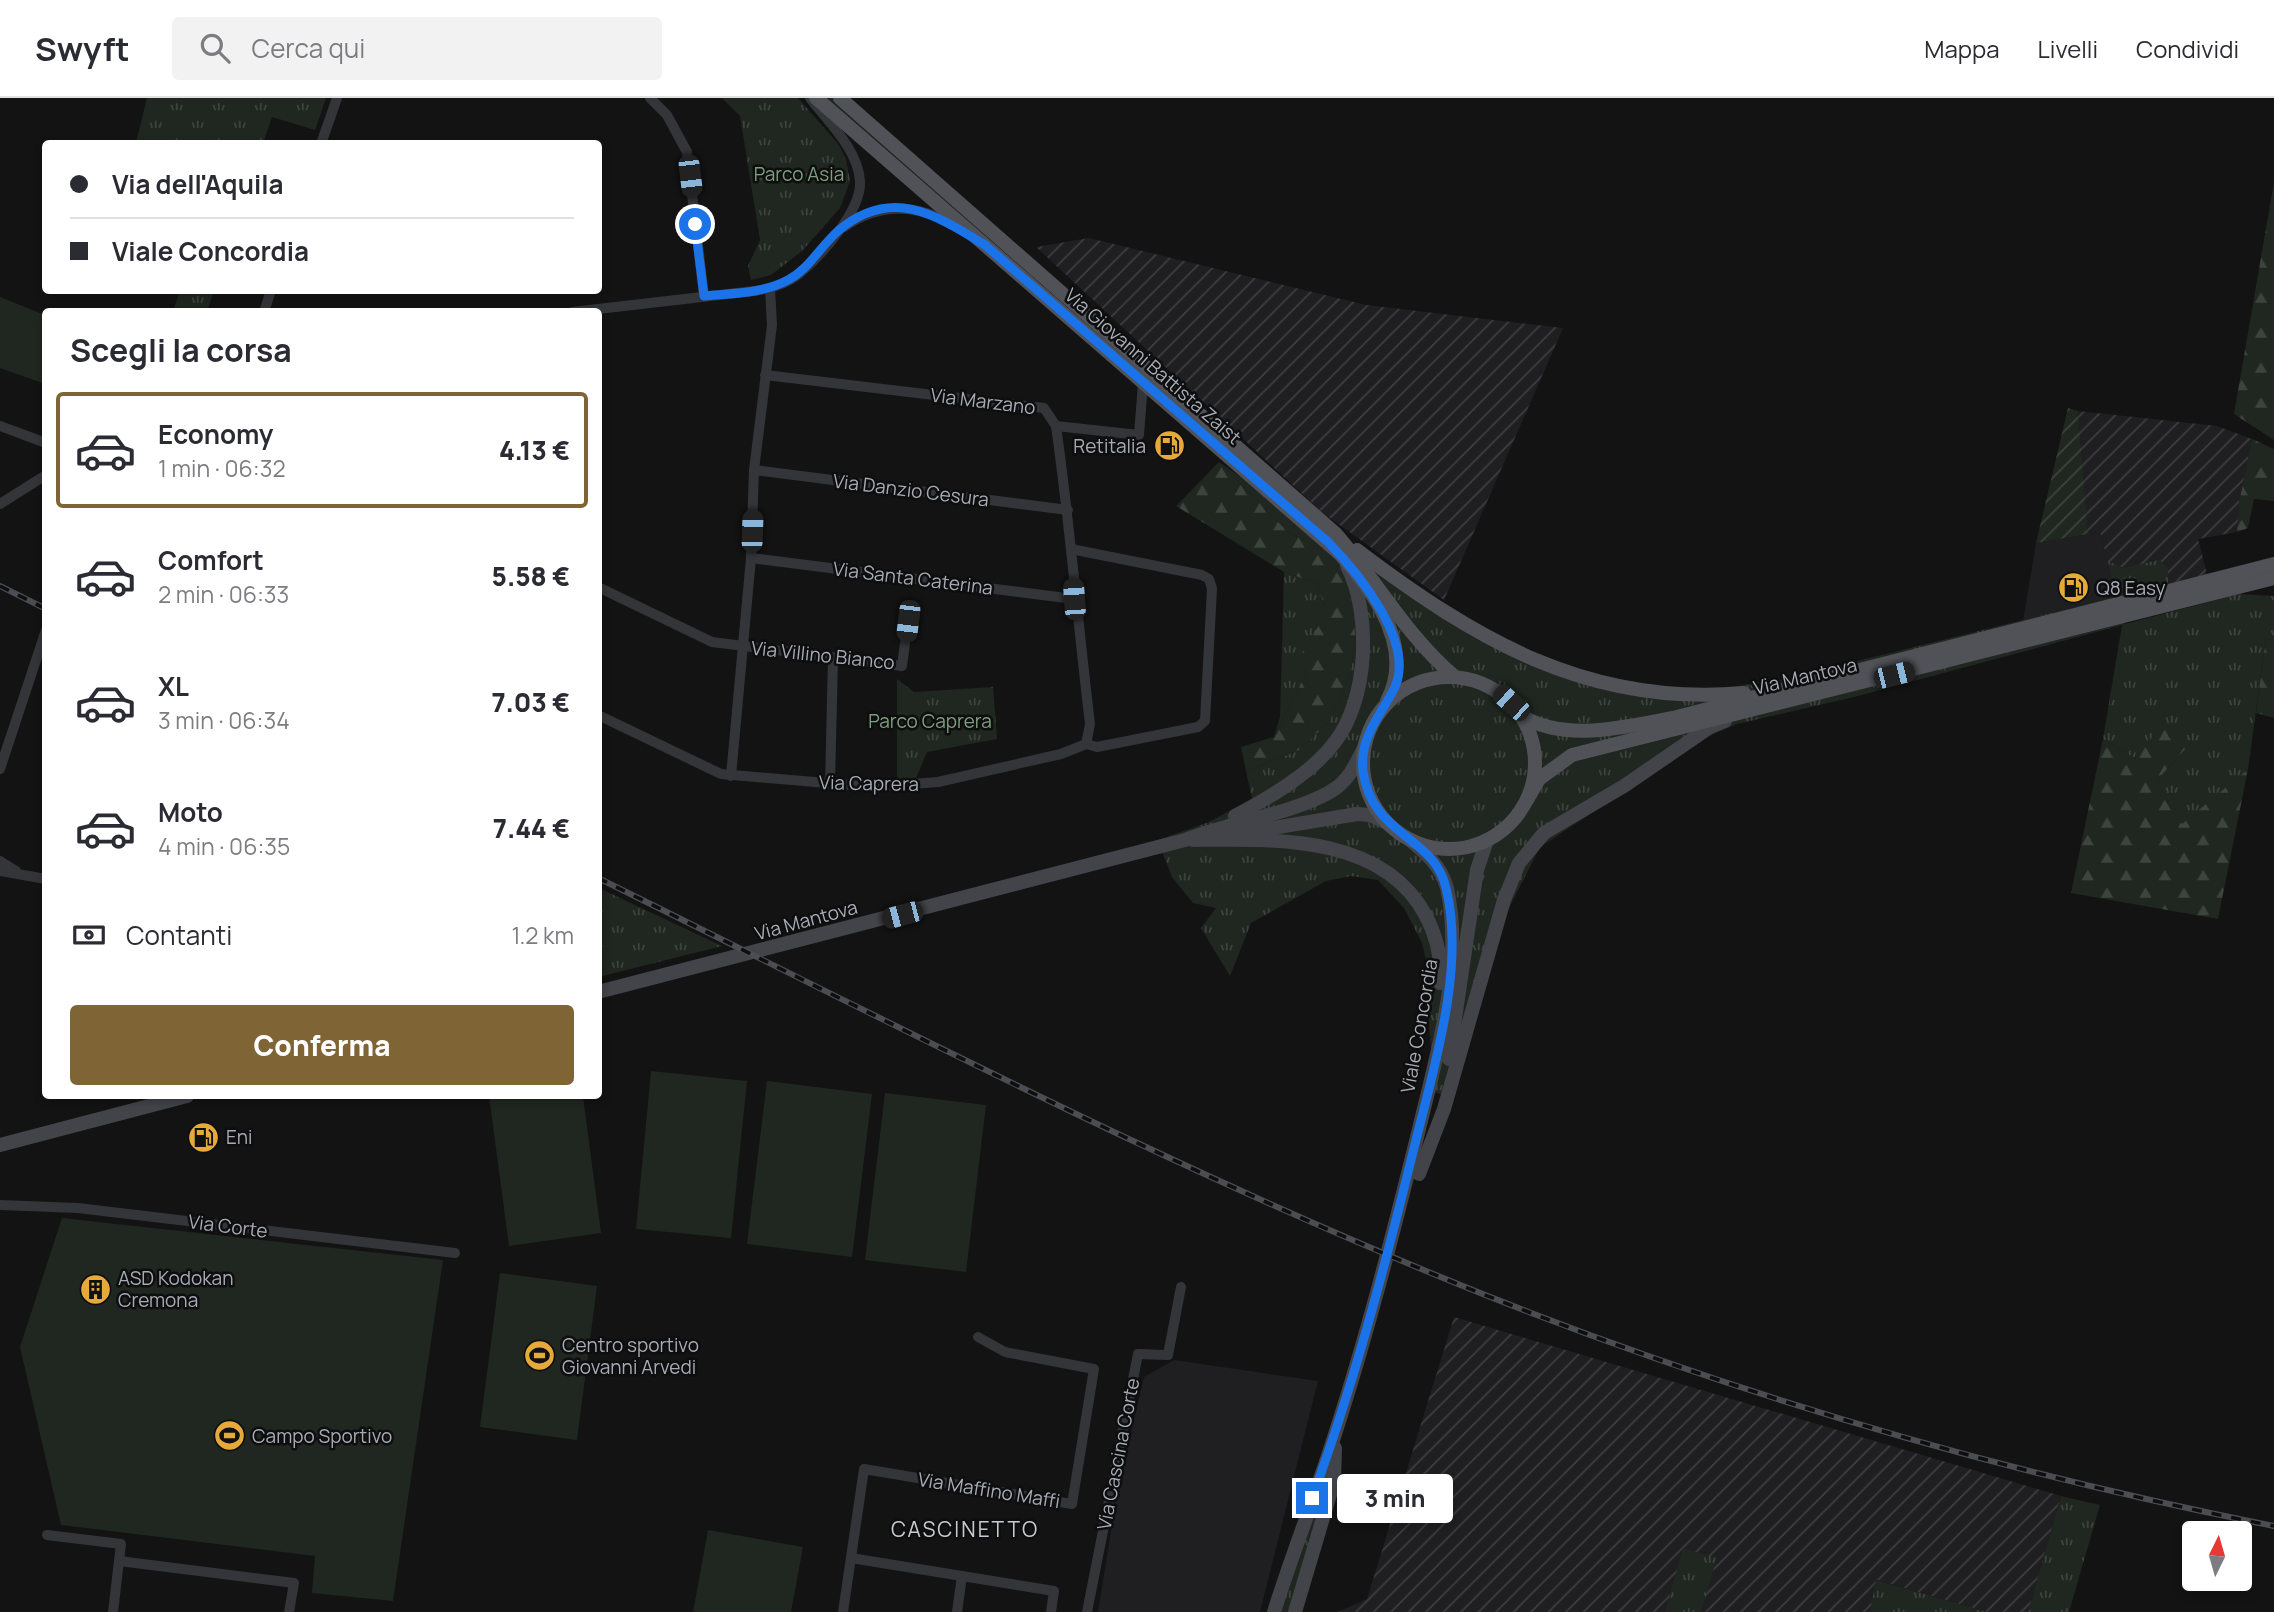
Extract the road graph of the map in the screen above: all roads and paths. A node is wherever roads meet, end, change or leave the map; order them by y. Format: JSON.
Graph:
{"nodes":[{"id":1,"x":337,"y":98,"type":"edge"},
{"id":2,"x":650,"y":98,"type":"edge"},
{"id":3,"x":809,"y":98,"type":"edge"},
{"id":4,"x":816,"y":98,"type":"edge"},
{"id":5,"x":840,"y":98,"type":"edge"},
{"id":6,"x":322,"y":140,"type":"edge"},
{"id":7,"x":838,"y":232,"type":"junction"},
{"id":8,"x":985,"y":245,"type":"junction"},
{"id":9,"x":769,"y":289,"type":"junction"},
{"id":10,"x":704,"y":296,"type":"junction"},
{"id":11,"x":602,"y":308,"type":"edge"},
{"id":12,"x":765,"y":375,"type":"junction"},
{"id":13,"x":1143,"y":383,"type":"junction"},
{"id":14,"x":0,"y":426,"type":"edge"},
{"id":15,"x":1056,"y":426,"type":"junction"},
{"id":16,"x":42,"y":443,"type":"edge"},
{"id":17,"x":754,"y":470,"type":"junction"},
{"id":18,"x":42,"y":477,"type":"edge"},
{"id":19,"x":0,"y":504,"type":"edge"},
{"id":20,"x":1068,"y":510,"type":"junction"},
{"id":21,"x":1336,"y":534,"type":"junction"},
{"id":22,"x":1071,"y":550,"type":"junction"},
{"id":23,"x":1340,"y":554,"type":"junction"},
{"id":24,"x":751,"y":558,"type":"junction"},
{"id":25,"x":2274,"y":564,"type":"edge"},
{"id":26,"x":2274,"y":578,"type":"edge"},
{"id":27,"x":602,"y":589,"type":"edge"},
{"id":28,"x":1074,"y":599,"type":"junction"},
{"id":29,"x":908,"y":621,"type":"dead end"},
{"id":30,"x":42,"y":642,"type":"edge"},
{"id":31,"x":743,"y":647,"type":"junction"},
{"id":32,"x":833,"y":658,"type":"junction"},
{"id":33,"x":1455,"y":677,"type":"junction"},
{"id":34,"x":1785,"y":695,"type":"junction"},
{"id":35,"x":1387,"y":701,"type":"junction"},
{"id":36,"x":1520,"y":715,"type":"junction"},
{"id":37,"x":602,"y":717,"type":"edge"},
{"id":38,"x":1086,"y":744,"type":"junction"},
{"id":39,"x":1364,"y":748,"type":"junction"},
{"id":40,"x":0,"y":769,"type":"edge"},
{"id":41,"x":732,"y":776,"type":"junction"},
{"id":42,"x":830,"y":784,"type":"junction"},
{"id":43,"x":1527,"y":800,"type":"junction"},
{"id":44,"x":1387,"y":823,"type":"junction"},
{"id":45,"x":1213,"y":829,"type":"junction"},
{"id":46,"x":1409,"y":839,"type":"junction"},
{"id":47,"x":1202,"y":840,"type":"junction"},
{"id":48,"x":1487,"y":840,"type":"junction"},
{"id":49,"x":1185,"y":841,"type":"junction"},
{"id":50,"x":0,"y":861,"type":"edge"},
{"id":51,"x":0,"y":871,"type":"edge"},
{"id":52,"x":22,"y":874,"type":"junction"},
{"id":53,"x":42,"y":878,"type":"edge"},
{"id":54,"x":602,"y":991,"type":"edge"},
{"id":55,"x":1429,"y":1086,"type":"junction"},
{"id":56,"x":174,"y":1099,"type":"edge"},
{"id":57,"x":26,"y":1136,"type":"junction"},
{"id":58,"x":0,"y":1137,"type":"edge"},
{"id":59,"x":0,"y":1145,"type":"edge"},
{"id":60,"x":1419,"y":1174,"type":"junction"},
{"id":61,"x":0,"y":1205,"type":"edge"},
{"id":62,"x":1394,"y":1231,"type":"junction"},
{"id":63,"x":455,"y":1253,"type":"dead end"},
{"id":64,"x":1181,"y":1287,"type":"dead end"},
{"id":65,"x":978,"y":1337,"type":"dead end"},
{"id":66,"x":1336,"y":1433,"type":"junction"},
{"id":67,"x":47,"y":1535,"type":"dead end"},
{"id":68,"x":851,"y":1558,"type":"junction"},
{"id":69,"x":119,"y":1561,"type":"junction"},
{"id":70,"x":962,"y":1576,"type":"junction"},
{"id":71,"x":113,"y":1612,"type":"edge"},
{"id":72,"x":289,"y":1612,"type":"edge"},
{"id":73,"x":843,"y":1612,"type":"edge"},
{"id":74,"x":957,"y":1612,"type":"edge"},
{"id":75,"x":1051,"y":1612,"type":"edge"},
{"id":76,"x":1087,"y":1612,"type":"edge"},
{"id":77,"x":1274,"y":1612,"type":"edge"},
{"id":78,"x":1295,"y":1612,"type":"edge"}],
"edges":[{"from":1,"to":6,"type":"street"},
{"from":2,"to":10,"type":"street"},
{"from":3,"to":7,"type":"street"},
{"from":4,"to":8,"type":"main road","name":"Via Giovanni Battista Zaist"},
{"from":5,"to":21,"type":"main road","name":"Via Giovanni Battista Zaist"},
{"from":7,"to":8,"type":"street"},
{"from":7,"to":9,"type":"street"},
{"from":8,"to":13,"type":"main road","name":"Via Giovanni Battista Zaist"},
{"from":9,"to":10,"type":"street"},
{"from":9,"to":12,"type":"street"},
{"from":10,"to":11,"type":"street"},
{"from":12,"to":15,"type":"street","name":"Via Marzano"},
{"from":12,"to":17,"type":"street"},
{"from":13,"to":15,"type":"street","name":"Via Marzano"},
{"from":13,"to":23,"type":"main road","name":"Via Giovanni Battista Zaist"},
{"from":14,"to":16,"type":"street"},
{"from":15,"to":20,"type":"street"},
{"from":17,"to":20,"type":"street","name":"Via Danzio Cesura"},
{"from":17,"to":24,"type":"street"},
{"from":18,"to":19,"type":"street"},
{"from":20,"to":22,"type":"street"},
{"from":21,"to":33,"type":"main road","name":"Via Giovanni Battista Zaist"},
{"from":21,"to":34,"type":"main road"},
{"from":22,"to":28,"type":"street"},
{"from":22,"to":38,"type":"street","name":"Via Caprera"},
{"from":23,"to":35,"type":"main road","name":"Via Giovanni Battista Zaist"},
{"from":23,"to":45,"type":"main road"},
{"from":24,"to":28,"type":"street","name":"Via Santa Caterina"},
{"from":24,"to":31,"type":"street"},
{"from":25,"to":34,"type":"main road","name":"Via Mantova"},
{"from":26,"to":34,"type":"main road","name":"Via Mantova"},
{"from":27,"to":31,"type":"street","name":"Via Villino Bianco"},
{"from":28,"to":38,"type":"street"},
{"from":29,"to":32,"type":"street","name":"Via Villino Bianco"},
{"from":30,"to":40,"type":"street"},
{"from":31,"to":32,"type":"street","name":"Via Villino Bianco"},
{"from":31,"to":41,"type":"street"},
{"from":32,"to":42,"type":"street"},
{"from":33,"to":35,"type":"main road"},
{"from":33,"to":36,"type":"main road"},
{"from":34,"to":36,"type":"main road","name":"Via Mantova"},
{"from":34,"to":43,"type":"main road","name":"Via Mantova"},
{"from":34,"to":60,"type":"main road"},
{"from":35,"to":39,"type":"main road"},
{"from":36,"to":43,"type":"main road"},
{"from":37,"to":41,"type":"street","name":"Via Caprera"},
{"from":38,"to":42,"type":"street","name":"Via Caprera"},
{"from":39,"to":44,"type":"main road"},
{"from":39,"to":45,"type":"main road"},
{"from":41,"to":42,"type":"street","name":"Via Caprera"},
{"from":43,"to":48,"type":"main road"},
{"from":44,"to":46,"type":"main road"},
{"from":44,"to":47,"type":"main road"},
{"from":45,"to":49,"type":"main road"},
{"from":46,"to":48,"type":"main road"},
{"from":46,"to":55,"type":"main road","name":"Viale Concordia"},
{"from":47,"to":49,"type":"main road"},
{"from":47,"to":55,"type":"main road"},
{"from":48,"to":60,"type":"main road","name":"Viale Concordia"},
{"from":49,"to":54,"type":"main road","name":"Via Mantova"},
{"from":50,"to":52,"type":"street"},
{"from":51,"to":52,"type":"street"},
{"from":52,"to":53,"type":"street"},
{"from":55,"to":62,"type":"main road","name":"Viale Concordia"},
{"from":56,"to":57,"type":"main road"},
{"from":57,"to":58,"type":"main road"},
{"from":57,"to":59,"type":"main road"},
{"from":60,"to":62,"type":"main road","name":"Viale Concordia"},
{"from":61,"to":63,"type":"street","name":"Via Corte"},
{"from":62,"to":66,"type":"main road","name":"Viale Concordia"},
{"from":64,"to":76,"type":"street","name":"Via Cascina Corte"},
{"from":65,"to":68,"type":"street","name":"Via Maffino Maffi"},
{"from":66,"to":77,"type":"main road","name":"Viale Concordia"},
{"from":66,"to":78,"type":"main road","name":"Viale Concordia"},
{"from":67,"to":69,"type":"street"},
{"from":68,"to":70,"type":"street"},
{"from":68,"to":73,"type":"street","name":"Via Maffino Maffi"},
{"from":69,"to":71,"type":"street"},
{"from":69,"to":72,"type":"street"},
{"from":70,"to":74,"type":"street"},
{"from":70,"to":75,"type":"street"}]}
